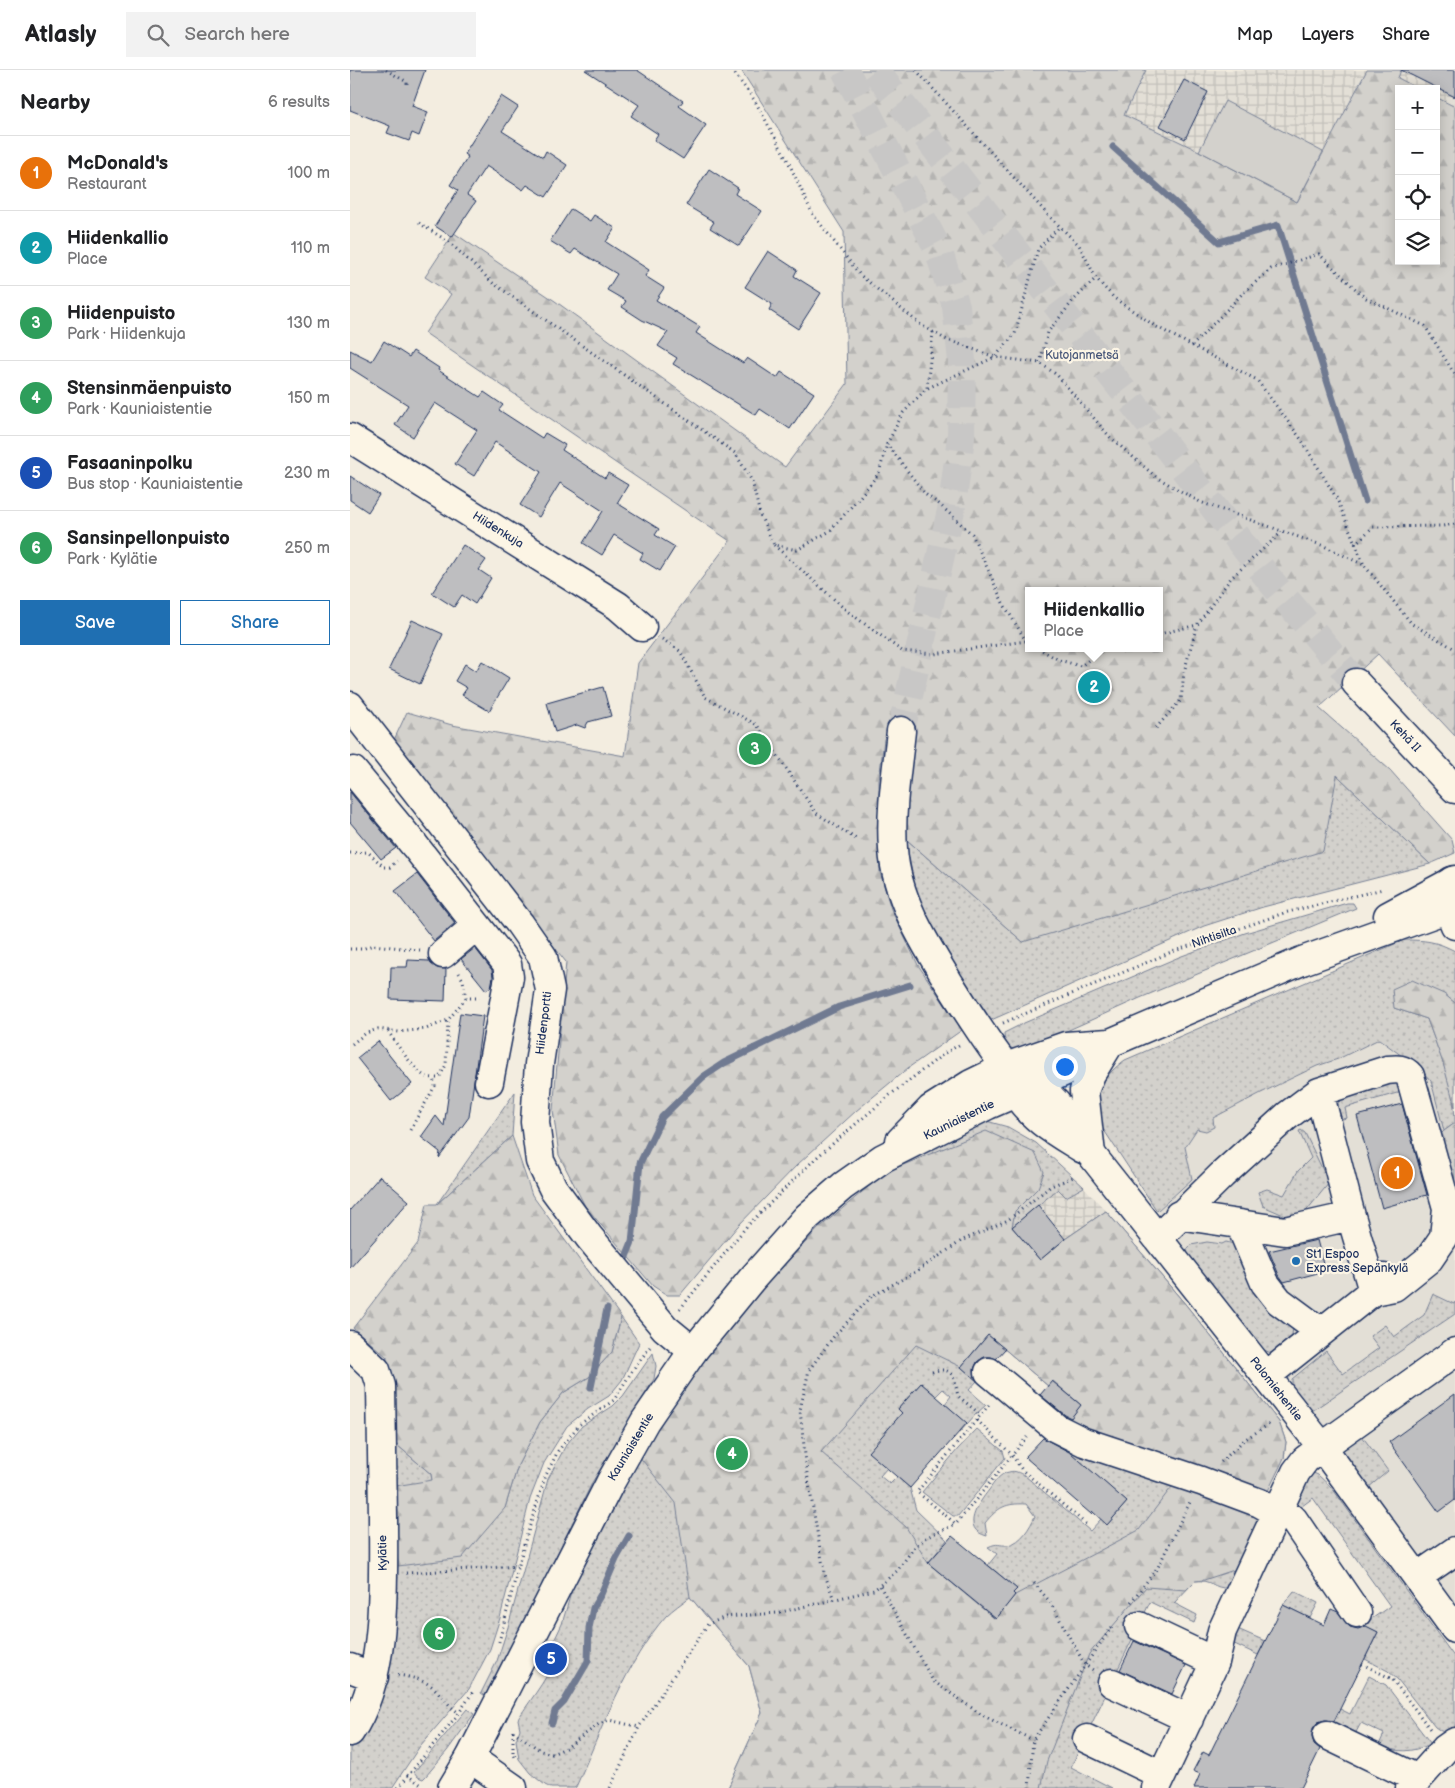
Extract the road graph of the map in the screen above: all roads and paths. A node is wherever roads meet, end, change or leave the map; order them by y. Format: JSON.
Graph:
{"nodes":[{"id":1,"x":386,"y":70,"type":"edge"},
{"id":2,"x":732,"y":70,"type":"edge"},
{"id":3,"x":916,"y":70,"type":"edge"},
{"id":4,"x":407,"y":87,"type":"dead end"},
{"id":5,"x":419,"y":223,"type":"dead end"},
{"id":6,"x":1060,"y":226,"type":"junction"},
{"id":7,"x":1096,"y":278,"type":"junction"},
{"id":8,"x":933,"y":332,"type":"junction"},
{"id":9,"x":1192,"y":346,"type":"junction"},
{"id":10,"x":995,"y":357,"type":"junction"},
{"id":11,"x":1040,"y":363,"type":"junction"},
{"id":12,"x":1455,"y":375,"type":"edge"},
{"id":13,"x":927,"y":388,"type":"junction"},
{"id":14,"x":350,"y":438,"type":"edge"},
{"id":15,"x":887,"y":444,"type":"junction"},
{"id":16,"x":1455,"y":524,"type":"edge"},
{"id":17,"x":1282,"y":532,"type":"junction"},
{"id":18,"x":1355,"y":544,"type":"junction"},
{"id":19,"x":774,"y":545,"type":"junction"},
{"id":20,"x":1364,"y":564,"type":"junction"},
{"id":21,"x":1197,"y":625,"type":"junction"},
{"id":22,"x":642,"y":627,"type":"joint"},
{"id":23,"x":1163,"y":633,"type":"edge"},
{"id":24,"x":1025,"y":639,"type":"edge"},
{"id":25,"x":1025,"y":642,"type":"edge"},
{"id":26,"x":1455,"y":649,"type":"edge"},
{"id":27,"x":1045,"y":652,"type":"edge"},
{"id":28,"x":1099,"y":652,"type":"edge"},
{"id":29,"x":1356,"y":682,"type":"tunnel mouth"},
{"id":30,"x":350,"y":706,"type":"edge"},
{"id":31,"x":1156,"y":728,"type":"dead end"},
{"id":32,"x":901,"y":731,"type":"tunnel mouth"},
{"id":33,"x":353,"y":772,"type":"dead end"},
{"id":34,"x":1455,"y":789,"type":"edge"},
{"id":35,"x":439,"y":820,"type":"junction"},
{"id":36,"x":856,"y":839,"type":"dead end"},
{"id":37,"x":413,"y":844,"type":"junction"},
{"id":38,"x":350,"y":853,"type":"edge"},
{"id":39,"x":1389,"y":887,"type":"dead end"},
{"id":40,"x":1453,"y":900,"type":"edge"},
{"id":41,"x":476,"y":926,"type":"junction"},
{"id":42,"x":443,"y":954,"type":"dead end"},
{"id":43,"x":505,"y":998,"type":"junction"},
{"id":44,"x":448,"y":1020,"type":"junction"},
{"id":45,"x":388,"y":1030,"type":"junction"},
{"id":46,"x":980,"y":1033,"type":"junction"},
{"id":47,"x":1110,"y":1043,"type":"junction"},
{"id":48,"x":352,"y":1044,"type":"dead end"},
{"id":49,"x":1006,"y":1067,"type":"junction"},
{"id":50,"x":433,"y":1078,"type":"junction"},
{"id":51,"x":489,"y":1082,"type":"dead end"},
{"id":52,"x":1026,"y":1088,"type":"junction"},
{"id":53,"x":1319,"y":1092,"type":"junction"},
{"id":54,"x":410,"y":1130,"type":"dead end"},
{"id":55,"x":883,"y":1158,"type":"junction"},
{"id":56,"x":1084,"y":1165,"type":"junction"},
{"id":57,"x":1179,"y":1215,"type":"junction"},
{"id":58,"x":1351,"y":1216,"type":"junction"},
{"id":59,"x":1240,"y":1224,"type":"junction"},
{"id":60,"x":1158,"y":1238,"type":"junction"},
{"id":61,"x":1373,"y":1291,"type":"junction"},
{"id":62,"x":1322,"y":1332,"type":"junction"},
{"id":63,"x":350,"y":1345,"type":"edge"},
{"id":64,"x":693,"y":1350,"type":"junction"},
{"id":65,"x":1455,"y":1352,"type":"edge"},
{"id":66,"x":932,"y":1372,"type":"dead end"},
{"id":67,"x":1266,"y":1376,"type":"junction"},
{"id":68,"x":997,"y":1378,"type":"joint"},
{"id":69,"x":980,"y":1415,"type":"junction"},
{"id":70,"x":1044,"y":1417,"type":"junction"},
{"id":71,"x":977,"y":1420,"type":"junction"},
{"id":72,"x":1274,"y":1422,"type":"dead end"},
{"id":73,"x":1322,"y":1446,"type":"junction"},
{"id":74,"x":1012,"y":1455,"type":"junction"},
{"id":75,"x":1201,"y":1481,"type":"junction"},
{"id":76,"x":1276,"y":1512,"type":"junction"},
{"id":77,"x":956,"y":1524,"type":"junction"},
{"id":78,"x":1087,"y":1525,"type":"dead end"},
{"id":79,"x":1454,"y":1555,"type":"edge"},
{"id":80,"x":518,"y":1566,"type":"dead end"},
{"id":81,"x":383,"y":1574,"type":"junction"},
{"id":82,"x":1417,"y":1577,"type":"junction"},
{"id":83,"x":1034,"y":1583,"type":"dead end"},
{"id":84,"x":880,"y":1586,"type":"junction"},
{"id":85,"x":834,"y":1600,"type":"junction"},
{"id":86,"x":1357,"y":1613,"type":"dead end"},
{"id":87,"x":1127,"y":1618,"type":"junction"},
{"id":88,"x":1455,"y":1629,"type":"edge"},
{"id":89,"x":1216,"y":1662,"type":"junction"},
{"id":90,"x":1362,"y":1664,"type":"dead end"},
{"id":91,"x":1085,"y":1665,"type":"junction"},
{"id":92,"x":362,"y":1673,"type":"edge"},
{"id":93,"x":1112,"y":1683,"type":"joint"},
{"id":94,"x":459,"y":1713,"type":"dead end"},
{"id":95,"x":1189,"y":1719,"type":"junction"},
{"id":96,"x":512,"y":1725,"type":"dead end"},
{"id":97,"x":639,"y":1727,"type":"junction"},
{"id":98,"x":512,"y":1730,"type":"junction"},
{"id":99,"x":350,"y":1732,"type":"edge"},
{"id":100,"x":1327,"y":1735,"type":"dead end"},
{"id":101,"x":1086,"y":1739,"type":"dead end"},
{"id":102,"x":1033,"y":1740,"type":"junction"},
{"id":103,"x":1450,"y":1746,"type":"edge"},
{"id":104,"x":470,"y":1758,"type":"junction"},
{"id":105,"x":407,"y":1775,"type":"dead end"},
{"id":106,"x":517,"y":1776,"type":"edge"},
{"id":107,"x":1159,"y":1781,"type":"edge"},
{"id":108,"x":1414,"y":1784,"type":"edge"},
{"id":109,"x":423,"y":1786,"type":"dead end"},
{"id":110,"x":452,"y":1788,"type":"edge"},
{"id":111,"x":610,"y":1788,"type":"edge"},
{"id":112,"x":1029,"y":1788,"type":"edge"}],
"edges":[{"from":1,"to":4,"type":"path"},
{"from":2,"to":8,"type":"path"},
{"from":3,"to":6,"type":"path"},
{"from":5,"to":19,"type":"path"},
{"from":6,"to":7,"type":"path"},
{"from":6,"to":10,"type":"path"},
{"from":7,"to":9,"type":"path"},
{"from":7,"to":11,"type":"path"},
{"from":8,"to":10,"type":"path"},
{"from":8,"to":13,"type":"path"},
{"from":9,"to":12,"type":"path"},
{"from":9,"to":18,"type":"path"},
{"from":10,"to":11,"type":"path"},
{"from":10,"to":13,"type":"path"},
{"from":11,"to":17,"type":"path"},
{"from":13,"to":15,"type":"path"},
{"from":14,"to":22,"type":"main road","name":"Hiidenkuja"},
{"from":15,"to":19,"type":"path"},
{"from":15,"to":24,"type":"path"},
{"from":16,"to":18,"type":"path"},
{"from":17,"to":20,"type":"path"},
{"from":17,"to":21,"type":"path"},
{"from":18,"to":20,"type":"path"},
{"from":19,"to":25,"type":"path"},
{"from":20,"to":26,"type":"path"},
{"from":21,"to":23,"type":"path"},
{"from":21,"to":31,"type":"path"},
{"from":22,"to":36,"type":"path"},
{"from":27,"to":28,"type":"path"},
{"from":29,"to":34,"type":"main road","name":"Kehä II"},
{"from":30,"to":35,"type":"main road","name":"Hiidenportti"},
{"from":32,"to":46,"type":"main road","name":"Palomiehentie"},
{"from":33,"to":37,"type":"main road"},
{"from":35,"to":37,"type":"main road"},
{"from":35,"to":64,"type":"main road","name":"Hiidenportti"},
{"from":37,"to":38,"type":"path"},
{"from":37,"to":41,"type":"main road"},
{"from":39,"to":46,"type":"path","name":"Nihtisilta"},
{"from":40,"to":47,"type":"main road"},
{"from":41,"to":42,"type":"main road"},
{"from":41,"to":43,"type":"main road"},
{"from":43,"to":44,"type":"path"},
{"from":43,"to":51,"type":"main road"},
{"from":44,"to":45,"type":"path"},
{"from":44,"to":50,"type":"path"},
{"from":45,"to":48,"type":"path"},
{"from":45,"to":50,"type":"path"},
{"from":46,"to":49,"type":"main road","name":"Palomiehentie"},
{"from":47,"to":49,"type":"main road"},
{"from":47,"to":52,"type":"main road"},
{"from":47,"to":56,"type":"main road"},
{"from":49,"to":52,"type":"main road","name":"Palomiehentie"},
{"from":49,"to":55,"type":"main road","name":"Kauniaistentie"},
{"from":50,"to":54,"type":"path"},
{"from":52,"to":55,"type":"main road","name":"Kauniaistentie"},
{"from":52,"to":56,"type":"main road","name":"Palomiehentie"},
{"from":53,"to":57,"type":"main road"},
{"from":53,"to":58,"type":"main road"},
{"from":53,"to":61,"type":"main road"},
{"from":55,"to":64,"type":"main road","name":"Kauniaistentie"},
{"from":56,"to":60,"type":"main road","name":"Palomiehentie"},
{"from":56,"to":85,"type":"path"},
{"from":57,"to":59,"type":"main road"},
{"from":57,"to":60,"type":"main road"},
{"from":58,"to":59,"type":"main road"},
{"from":58,"to":61,"type":"main road"},
{"from":59,"to":62,"type":"main road"},
{"from":60,"to":67,"type":"main road","name":"Palomiehentie"},
{"from":61,"to":62,"type":"main road"},
{"from":62,"to":67,"type":"main road"},
{"from":63,"to":81,"type":"main road","name":"Kylätie"},
{"from":64,"to":104,"type":"main road","name":"Kauniaistentie"},
{"from":65,"to":73,"type":"main road"},
{"from":66,"to":69,"type":"path"},
{"from":67,"to":73,"type":"main road","name":"Palomiehentie"},
{"from":68,"to":69,"type":"path"},
{"from":68,"to":70,"type":"main road"},
{"from":69,"to":71,"type":"path"},
{"from":70,"to":74,"type":"path"},
{"from":70,"to":75,"type":"main road"},
{"from":71,"to":74,"type":"path"},
{"from":71,"to":77,"type":"path"},
{"from":72,"to":75,"type":"path"},
{"from":73,"to":76,"type":"main road"},
{"from":73,"to":82,"type":"main road","name":"Palomiehentie"},
{"from":74,"to":77,"type":"path"},
{"from":74,"to":78,"type":"path"},
{"from":75,"to":76,"type":"main road"},
{"from":75,"to":87,"type":"path"},
{"from":76,"to":86,"type":"main road"},
{"from":76,"to":89,"type":"main road"},
{"from":77,"to":84,"type":"path"},
{"from":79,"to":82,"type":"main road"},
{"from":80,"to":81,"type":"path"},
{"from":81,"to":92,"type":"main road","name":"Kylätie"},
{"from":82,"to":88,"type":"main road","name":"Palomiehentie"},
{"from":83,"to":91,"type":"path"},
{"from":84,"to":85,"type":"path"},
{"from":84,"to":102,"type":"path"},
{"from":85,"to":97,"type":"path"},
{"from":87,"to":89,"type":"main road"},
{"from":87,"to":91,"type":"path"},
{"from":89,"to":95,"type":"main road"},
{"from":90,"to":103,"type":"path"},
{"from":91,"to":93,"type":"path"},
{"from":91,"to":102,"type":"path"},
{"from":92,"to":94,"type":"path"},
{"from":92,"to":99,"type":"main road","name":"Kylätie"},
{"from":93,"to":95,"type":"main road"},
{"from":95,"to":107,"type":"main road"},
{"from":96,"to":98,"type":"path"},
{"from":97,"to":98,"type":"path"},
{"from":97,"to":111,"type":"path"},
{"from":98,"to":106,"type":"path"},
{"from":100,"to":108,"type":"main road"},
{"from":101,"to":107,"type":"main road"},
{"from":102,"to":112,"type":"path"},
{"from":103,"to":108,"type":"main road"},
{"from":104,"to":106,"type":"main road"},
{"from":104,"to":110,"type":"main road","name":"Kauniaistentie"},
{"from":105,"to":109,"type":"path"}]}
